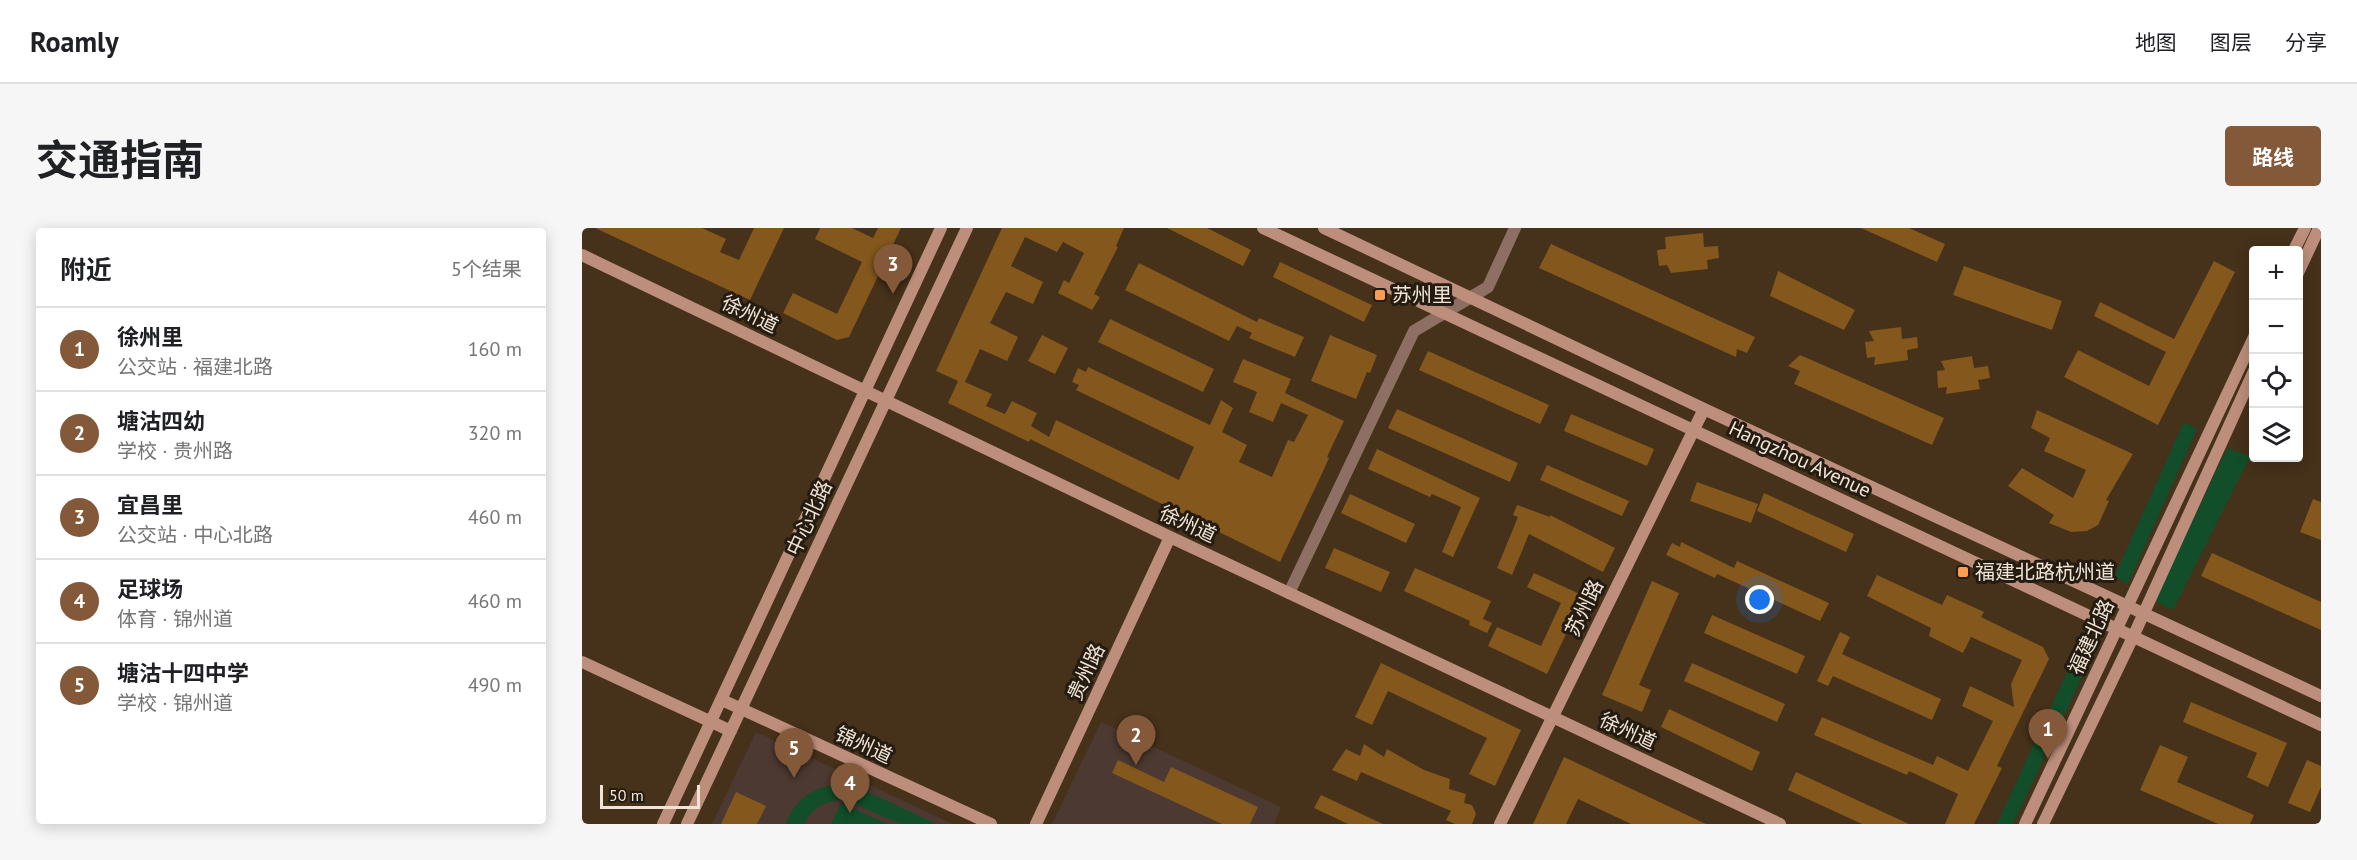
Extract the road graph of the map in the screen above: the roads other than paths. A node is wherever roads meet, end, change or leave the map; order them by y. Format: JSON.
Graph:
{"nodes":[{"id":1,"x":941,"y":228,"type":"edge"},
{"id":2,"x":967,"y":228,"type":"edge"},
{"id":3,"x":1263,"y":228,"type":"edge"},
{"id":4,"x":1324,"y":228,"type":"edge"},
{"id":5,"x":1515,"y":228,"type":"edge"},
{"id":6,"x":2304,"y":228,"type":"edge"},
{"id":7,"x":2319,"y":228,"type":"edge"},
{"id":8,"x":2296,"y":246,"type":"edge"},
{"id":9,"x":582,"y":255,"type":"edge"},
{"id":10,"x":2303,"y":262,"type":"edge"},
{"id":11,"x":1471,"y":296,"type":"junction"},
{"id":12,"x":1444,"y":312,"type":"junction"},
{"id":13,"x":2249,"y":346,"type":"edge"},
{"id":14,"x":2249,"y":380,"type":"edge"},
{"id":15,"x":865,"y":391,"type":"junction"},
{"id":16,"x":885,"y":402,"type":"junction"},
{"id":17,"x":1704,"y":409,"type":"junction"},
{"id":18,"x":1693,"y":430,"type":"junction"},
{"id":19,"x":1170,"y":537,"type":"junction"},
{"id":20,"x":1289,"y":593,"type":"junction"},
{"id":21,"x":2127,"y":606,"type":"junction"},
{"id":22,"x":2143,"y":613,"type":"junction"},
{"id":23,"x":2116,"y":630,"type":"junction"},
{"id":24,"x":2133,"y":637,"type":"junction"},
{"id":25,"x":582,"y":662,"type":"edge"},
{"id":26,"x":2321,"y":696,"type":"edge"},
{"id":27,"x":722,"y":700,"type":"junction"},
{"id":28,"x":741,"y":710,"type":"junction"},
{"id":29,"x":1552,"y":717,"type":"junction"},
{"id":30,"x":711,"y":722,"type":"junction"},
{"id":31,"x":2321,"y":725,"type":"edge"},
{"id":32,"x":731,"y":730,"type":"junction"},
{"id":33,"x":663,"y":824,"type":"edge"},
{"id":34,"x":687,"y":824,"type":"edge"},
{"id":35,"x":991,"y":824,"type":"edge"},
{"id":36,"x":1036,"y":824,"type":"edge"},
{"id":37,"x":1500,"y":824,"type":"edge"},
{"id":38,"x":1780,"y":824,"type":"edge"},
{"id":39,"x":2025,"y":824,"type":"edge"},
{"id":40,"x":2043,"y":824,"type":"edge"}],
"edges":[{"from":1,"to":15,"type":"street","name":"中心北路"},
{"from":2,"to":16,"type":"street","name":"中心北路"},
{"from":3,"to":12,"type":"street","name":"Hangzhou Avenue"},
{"from":4,"to":11,"type":"street","name":"Hangzhou Avenue"},
{"from":5,"to":11,"type":"street"},
{"from":6,"to":8,"type":"street"},
{"from":7,"to":10,"type":"street"},
{"from":9,"to":15,"type":"street","name":"徐州道"},
{"from":11,"to":12,"type":"street"},
{"from":11,"to":17,"type":"street","name":"Hangzhou Avenue"},
{"from":12,"to":18,"type":"street","name":"Hangzhou Avenue"},
{"from":12,"to":20,"type":"street"},
{"from":13,"to":21,"type":"street","name":"福建北路"},
{"from":14,"to":22,"type":"street","name":"福建北路"},
{"from":15,"to":16,"type":"street","name":"徐州道"},
{"from":15,"to":27,"type":"street","name":"中心北路"},
{"from":16,"to":19,"type":"street","name":"徐州道"},
{"from":16,"to":28,"type":"street","name":"中心北路"},
{"from":17,"to":18,"type":"street","name":"苏州路"},
{"from":17,"to":21,"type":"street","name":"Hangzhou Avenue"},
{"from":18,"to":23,"type":"street","name":"Hangzhou Avenue"},
{"from":18,"to":29,"type":"street","name":"苏州路"},
{"from":19,"to":20,"type":"street","name":"徐州道"},
{"from":19,"to":36,"type":"street","name":"贵州路"},
{"from":20,"to":29,"type":"street","name":"徐州道"},
{"from":21,"to":22,"type":"street","name":"Hangzhou Avenue"},
{"from":21,"to":23,"type":"street","name":"福建北路"},
{"from":22,"to":24,"type":"street","name":"福建北路"},
{"from":22,"to":26,"type":"street","name":"Hangzhou Avenue"},
{"from":23,"to":24,"type":"street","name":"Hangzhou Avenue"},
{"from":23,"to":39,"type":"street","name":"福建北路"},
{"from":24,"to":31,"type":"street","name":"Hangzhou Avenue"},
{"from":24,"to":40,"type":"street","name":"福建北路"},
{"from":25,"to":30,"type":"street"},
{"from":27,"to":28,"type":"street","name":"锦州道"},
{"from":27,"to":30,"type":"street","name":"中心北路"},
{"from":28,"to":32,"type":"street","name":"中心北路"},
{"from":28,"to":35,"type":"street","name":"锦州道"},
{"from":29,"to":37,"type":"street","name":"苏州路"},
{"from":29,"to":38,"type":"street","name":"徐州道"},
{"from":30,"to":32,"type":"street"},
{"from":30,"to":33,"type":"street","name":"中心北路"},
{"from":32,"to":34,"type":"street","name":"中心北路"}]}
